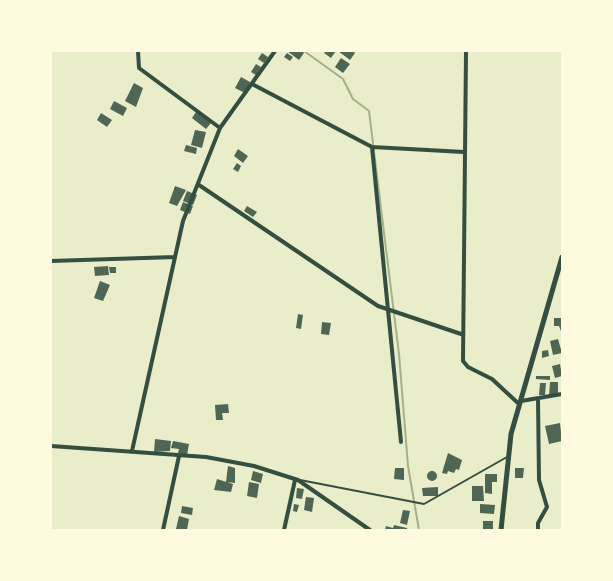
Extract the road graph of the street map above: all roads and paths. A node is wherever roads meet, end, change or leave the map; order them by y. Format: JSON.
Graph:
{"nodes":[{"id":1,"x":138,"y":51,"type":"edge"},
{"id":2,"x":275,"y":51,"type":"edge"},
{"id":3,"x":466,"y":51,"type":"edge"},
{"id":4,"x":252,"y":84,"type":"junction"},
{"id":5,"x":220,"y":128,"type":"junction"},
{"id":6,"x":372,"y":147,"type":"junction"},
{"id":7,"x":464,"y":152,"type":"junction"},
{"id":8,"x":199,"y":184,"type":"junction"},
{"id":9,"x":175,"y":257,"type":"junction"},
{"id":10,"x":562,"y":257,"type":"edge"},
{"id":11,"x":51,"y":261,"type":"edge"},
{"id":12,"x":390,"y":312,"type":"junction"},
{"id":13,"x":461,"y":334,"type":"junction"},
{"id":14,"x":562,"y":394,"type":"edge"},
{"id":15,"x":538,"y":399,"type":"junction"},
{"id":16,"x":520,"y":402,"type":"junction"},
{"id":17,"x":401,"y":442,"type":"dead end"},
{"id":18,"x":51,"y":446,"type":"edge"},
{"id":19,"x":132,"y":451,"type":"junction"},
{"id":20,"x":179,"y":456,"type":"junction"},
{"id":21,"x":507,"y":457,"type":"junction"},
{"id":22,"x":297,"y":480,"type":"junction"},
{"id":23,"x":163,"y":530,"type":"edge"},
{"id":24,"x":284,"y":530,"type":"edge"},
{"id":25,"x":370,"y":530,"type":"edge"},
{"id":26,"x":501,"y":530,"type":"edge"},
{"id":27,"x":538,"y":530,"type":"edge"}],
"edges":[{"from":1,"to":5,"type":"street"},
{"from":2,"to":4,"type":"street"},
{"from":3,"to":7,"type":"street"},
{"from":4,"to":5,"type":"street"},
{"from":4,"to":6,"type":"street"},
{"from":5,"to":8,"type":"street"},
{"from":6,"to":7,"type":"street"},
{"from":6,"to":12,"type":"street"},
{"from":7,"to":13,"type":"street"},
{"from":8,"to":9,"type":"street"},
{"from":8,"to":12,"type":"street"},
{"from":9,"to":11,"type":"street"},
{"from":9,"to":19,"type":"street"},
{"from":10,"to":16,"type":"street"},
{"from":12,"to":13,"type":"street"},
{"from":12,"to":17,"type":"street"},
{"from":13,"to":16,"type":"street"},
{"from":14,"to":15,"type":"street"},
{"from":15,"to":16,"type":"street"},
{"from":15,"to":27,"type":"street"},
{"from":16,"to":21,"type":"street"},
{"from":18,"to":19,"type":"street"},
{"from":19,"to":20,"type":"street"},
{"from":20,"to":22,"type":"street"},
{"from":20,"to":23,"type":"street"},
{"from":21,"to":22,"type":"lane"},
{"from":21,"to":26,"type":"street"},
{"from":22,"to":24,"type":"street"},
{"from":22,"to":25,"type":"street"}]}
